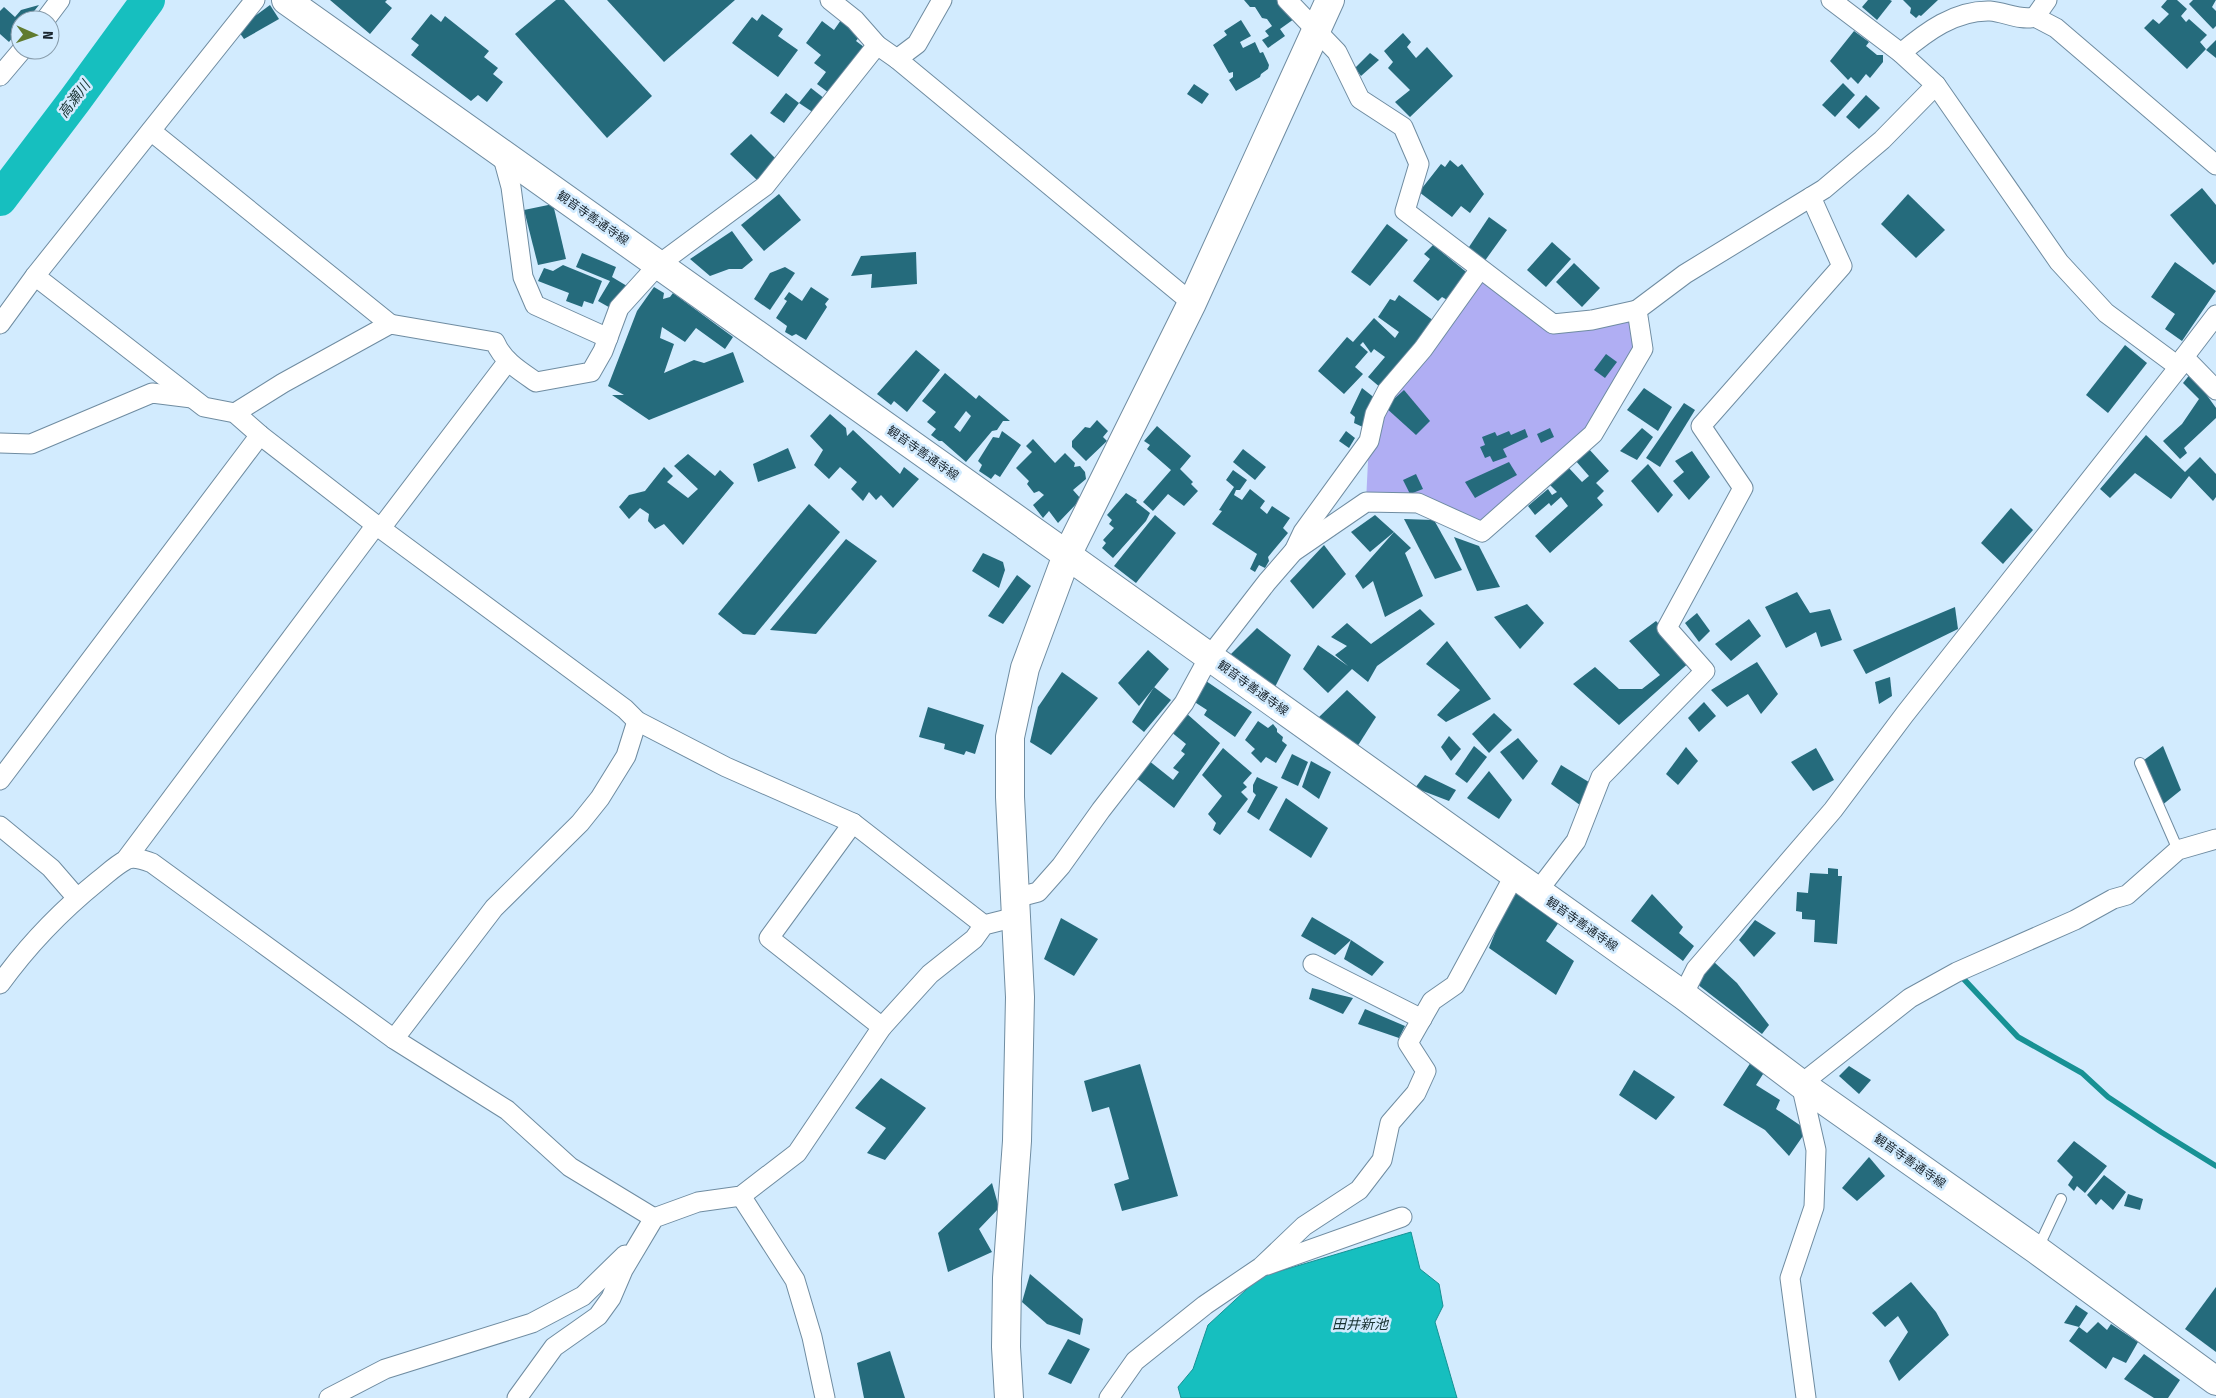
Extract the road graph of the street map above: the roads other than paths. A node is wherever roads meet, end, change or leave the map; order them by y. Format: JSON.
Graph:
{"nodes":[{"id":1,"x":255,"y":0,"type":"edge"},
{"id":2,"x":286,"y":0,"type":"edge"},
{"id":3,"x":830,"y":0,"type":"edge"},
{"id":4,"x":942,"y":0,"type":"edge"},
{"id":5,"x":1287,"y":0,"type":"edge"},
{"id":6,"x":1330,"y":0,"type":"edge"},
{"id":7,"x":1831,"y":0,"type":"edge"},
{"id":8,"x":2047,"y":0,"type":"edge"},
{"id":9,"x":2035,"y":17,"type":"junction"},
{"id":10,"x":1317,"y":28,"type":"junction"},
{"id":11,"x":877,"y":45,"type":"junction"},
{"id":12,"x":1901,"y":53,"type":"junction"},
{"id":13,"x":897,"y":59,"type":"junction"},
{"id":14,"x":14,"y":60,"type":"edge"},
{"id":15,"x":0,"y":76,"type":"edge"},
{"id":16,"x":1936,"y":86,"type":"junction"},
{"id":17,"x":151,"y":131,"type":"junction"},
{"id":18,"x":502,"y":154,"type":"junction"},
{"id":19,"x":2216,"y":165,"type":"edge"},
{"id":20,"x":1812,"y":197,"type":"junction"},
{"id":21,"x":658,"y":265,"type":"junction"},
{"id":22,"x":1480,"y":269,"type":"junction"},
{"id":23,"x":35,"y":276,"type":"junction"},
{"id":24,"x":1192,"y":303,"type":"junction"},
{"id":25,"x":1637,"y":310,"type":"junction"},
{"id":26,"x":2216,"y":315,"type":"edge"},
{"id":27,"x":0,"y":324,"type":"edge"},
{"id":28,"x":390,"y":324,"type":"junction"},
{"id":29,"x":608,"y":338,"type":"junction"},
{"id":30,"x":508,"y":361,"type":"junction"},
{"id":31,"x":2181,"y":362,"type":"junction"},
{"id":32,"x":2216,"y":390,"type":"edge"},
{"id":33,"x":192,"y":398,"type":"junction"},
{"id":34,"x":236,"y":412,"type":"junction"},
{"id":35,"x":260,"y":435,"type":"junction"},
{"id":36,"x":0,"y":443,"type":"edge"},
{"id":37,"x":379,"y":527,"type":"junction"},
{"id":38,"x":1293,"y":552,"type":"junction"},
{"id":39,"x":1066,"y":555,"type":"junction"},
{"id":40,"x":1209,"y":657,"type":"junction"},
{"id":41,"x":637,"y":721,"type":"junction"},
{"id":42,"x":2140,"y":763,"type":"dead end"},
{"id":43,"x":0,"y":780,"type":"edge"},
{"id":44,"x":852,"y":823,"type":"junction"},
{"id":45,"x":0,"y":826,"type":"edge"},
{"id":46,"x":2216,"y":839,"type":"edge"},
{"id":47,"x":2178,"y":850,"type":"junction"},
{"id":48,"x":127,"y":858,"type":"junction"},
{"id":49,"x":1514,"y":876,"type":"junction"},
{"id":50,"x":1537,"y":892,"type":"junction"},
{"id":51,"x":77,"y":898,"type":"junction"},
{"id":52,"x":1015,"y":907,"type":"junction"},
{"id":53,"x":984,"y":925,"type":"junction"},
{"id":54,"x":1313,"y":964,"type":"dead end"},
{"id":55,"x":0,"y":984,"type":"edge"},
{"id":56,"x":1682,"y":996,"type":"junction"},
{"id":57,"x":1422,"y":1019,"type":"junction"},
{"id":58,"x":882,"y":1027,"type":"junction"},
{"id":59,"x":394,"y":1038,"type":"junction"},
{"id":60,"x":1801,"y":1084,"type":"junction"},
{"id":61,"x":741,"y":1196,"type":"junction"},
{"id":62,"x":2061,"y":1199,"type":"dead end"},
{"id":63,"x":1402,"y":1217,"type":"dead end"},
{"id":64,"x":654,"y":1218,"type":"junction"},
{"id":65,"x":638,"y":1242,"type":"junction"},
{"id":66,"x":2037,"y":1250,"type":"junction"},
{"id":67,"x":1261,"y":1267,"type":"junction"},
{"id":68,"x":2216,"y":1381,"type":"edge"},
{"id":69,"x":329,"y":1398,"type":"edge"},
{"id":70,"x":517,"y":1398,"type":"edge"},
{"id":71,"x":825,"y":1398,"type":"edge"},
{"id":72,"x":1009,"y":1398,"type":"edge"},
{"id":73,"x":1109,"y":1398,"type":"edge"},
{"id":74,"x":1806,"y":1398,"type":"edge"}],
"edges":[{"from":1,"to":17,"type":"street"},
{"from":2,"to":18,"type":"main road","name":"観音寺善通寺線"},
{"from":3,"to":11,"type":"street"},
{"from":4,"to":13,"type":"street"},
{"from":5,"to":10,"type":"street"},
{"from":6,"to":10,"type":"main road"},
{"from":7,"to":12,"type":"street"},
{"from":8,"to":9,"type":"street"},
{"from":9,"to":12,"type":"street"},
{"from":9,"to":19,"type":"street"},
{"from":10,"to":22,"type":"street"},
{"from":10,"to":24,"type":"main road"},
{"from":11,"to":13,"type":"street"},
{"from":11,"to":21,"type":"street"},
{"from":12,"to":16,"type":"street"},
{"from":13,"to":24,"type":"street"},
{"from":14,"to":15,"type":"street"},
{"from":16,"to":20,"type":"street"},
{"from":16,"to":31,"type":"street"},
{"from":17,"to":23,"type":"street"},
{"from":17,"to":28,"type":"street"},
{"from":18,"to":21,"type":"main road","name":"観音寺善通寺線"},
{"from":18,"to":29,"type":"street"},
{"from":20,"to":25,"type":"street"},
{"from":20,"to":50,"type":"street"},
{"from":21,"to":29,"type":"street"},
{"from":21,"to":39,"type":"main road","name":"観音寺善通寺線"},
{"from":22,"to":25,"type":"street"},
{"from":22,"to":38,"type":"street"},
{"from":23,"to":27,"type":"street"},
{"from":23,"to":33,"type":"street"},
{"from":24,"to":39,"type":"main road"},
{"from":25,"to":38,"type":"street"},
{"from":26,"to":31,"type":"street"},
{"from":28,"to":30,"type":"street"},
{"from":28,"to":34,"type":"street"},
{"from":29,"to":30,"type":"street"},
{"from":30,"to":37,"type":"street"},
{"from":31,"to":32,"type":"street"},
{"from":31,"to":56,"type":"street"},
{"from":33,"to":34,"type":"street"},
{"from":33,"to":36,"type":"street"},
{"from":34,"to":35,"type":"street"},
{"from":35,"to":37,"type":"street"},
{"from":35,"to":43,"type":"street"},
{"from":37,"to":41,"type":"street"},
{"from":37,"to":48,"type":"street"},
{"from":38,"to":40,"type":"street"},
{"from":39,"to":40,"type":"main road","name":"観音寺善通寺線"},
{"from":39,"to":52,"type":"main road"},
{"from":40,"to":49,"type":"main road","name":"観音寺善通寺線"},
{"from":40,"to":52,"type":"street"},
{"from":41,"to":44,"type":"street"},
{"from":41,"to":59,"type":"street"},
{"from":42,"to":47,"type":"lane"},
{"from":44,"to":53,"type":"street"},
{"from":44,"to":58,"type":"street"},
{"from":45,"to":51,"type":"street"},
{"from":46,"to":47,"type":"street"},
{"from":47,"to":60,"type":"street"},
{"from":48,"to":51,"type":"street"},
{"from":48,"to":59,"type":"street"},
{"from":49,"to":50,"type":"main road","name":"観音寺善通寺線"},
{"from":49,"to":57,"type":"street"},
{"from":50,"to":56,"type":"main road","name":"観音寺善通寺線"},
{"from":51,"to":55,"type":"street"},
{"from":52,"to":53,"type":"street"},
{"from":52,"to":72,"type":"main road"},
{"from":53,"to":58,"type":"street"},
{"from":54,"to":57,"type":"street"},
{"from":56,"to":60,"type":"main road","name":"観音寺善通寺線"},
{"from":57,"to":67,"type":"street"},
{"from":58,"to":61,"type":"street"},
{"from":59,"to":64,"type":"street"},
{"from":60,"to":66,"type":"main road","name":"観音寺善通寺線"},
{"from":60,"to":74,"type":"street"},
{"from":61,"to":64,"type":"street"},
{"from":61,"to":71,"type":"street"},
{"from":62,"to":66,"type":"lane"},
{"from":63,"to":67,"type":"street"},
{"from":64,"to":65,"type":"street"},
{"from":65,"to":69,"type":"street"},
{"from":65,"to":70,"type":"street"},
{"from":66,"to":68,"type":"main road","name":"観音寺善通寺線"},
{"from":67,"to":73,"type":"street"}]}
